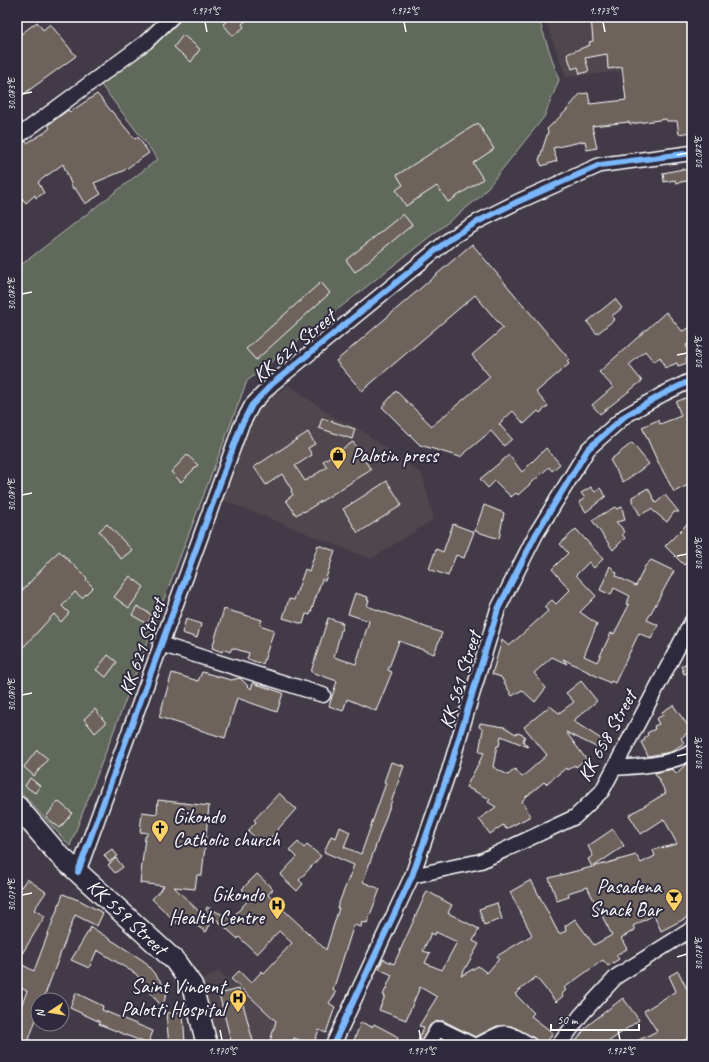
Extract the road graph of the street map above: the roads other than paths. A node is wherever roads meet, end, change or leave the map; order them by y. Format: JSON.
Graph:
{"nodes":[{"id":1,"x":172,"y":17,"type":"edge"},
{"id":2,"x":17,"y":137,"type":"edge"},
{"id":3,"x":692,"y":153,"type":"edge"},
{"id":4,"x":692,"y":380,"type":"edge"},
{"id":5,"x":692,"y":621,"type":"edge"},
{"id":6,"x":689,"y":636,"type":"edge"},
{"id":7,"x":160,"y":644,"type":"junction"},
{"id":8,"x":323,"y":695,"type":"dead end"},
{"id":9,"x":691,"y":755,"type":"edge"},
{"id":10,"x":614,"y":768,"type":"junction"},
{"id":11,"x":17,"y":806,"type":"edge"},
{"id":12,"x":78,"y":872,"type":"junction"},
{"id":13,"x":412,"y":876,"type":"junction"},
{"id":14,"x":692,"y":929,"type":"edge"},
{"id":15,"x":207,"y":1045,"type":"edge"},
{"id":16,"x":333,"y":1045,"type":"edge"},
{"id":17,"x":428,"y":1045,"type":"edge"},
{"id":18,"x":473,"y":1045,"type":"edge"},
{"id":19,"x":478,"y":1045,"type":"edge"},
{"id":20,"x":530,"y":1045,"type":"edge"},
{"id":21,"x":559,"y":1045,"type":"edge"}],
"edges":[{"from":1,"to":2,"type":"street"},
{"from":3,"to":7,"type":"street","name":"KK 621 Street"},
{"from":4,"to":13,"type":"street","name":"KK 561 Street"},
{"from":5,"to":6,"type":"street","name":"KK 658 Street"},
{"from":6,"to":10,"type":"street","name":"KK 658 Street"},
{"from":7,"to":8,"type":"street"},
{"from":7,"to":12,"type":"street","name":"KK 621 Street"},
{"from":9,"to":10,"type":"street"},
{"from":10,"to":13,"type":"street","name":"KK 658 Street"},
{"from":11,"to":12,"type":"main road","name":"KK 559 Street"},
{"from":12,"to":15,"type":"main road","name":"KK 559 Street"},
{"from":13,"to":16,"type":"street","name":"KK 561 Street"},
{"from":14,"to":21,"type":"street"},
{"from":17,"to":18,"type":"street"},
{"from":19,"to":20,"type":"street"}]}
